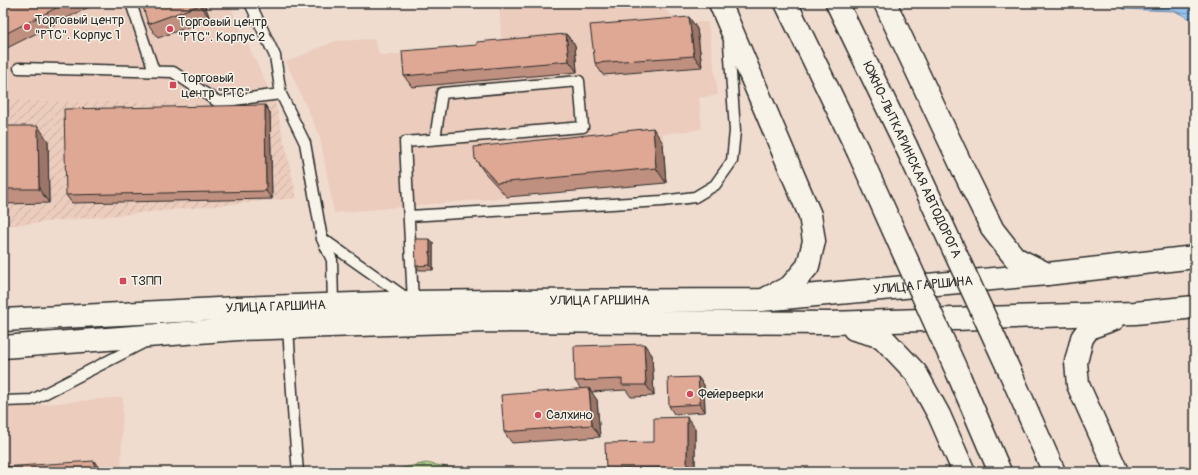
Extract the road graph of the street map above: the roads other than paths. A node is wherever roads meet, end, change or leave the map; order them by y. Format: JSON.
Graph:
{"nodes":[{"id":1,"x":131,"y":3,"type":"edge"},
{"id":2,"x":250,"y":3,"type":"edge"},
{"id":3,"x":720,"y":3,"type":"edge"},
{"id":4,"x":786,"y":3,"type":"edge"},
{"id":5,"x":837,"y":3,"type":"edge"},
{"id":6,"x":885,"y":3,"type":"edge"},
{"id":7,"x":729,"y":43,"type":"dead end"},
{"id":8,"x":19,"y":68,"type":"dead end"},
{"id":9,"x":154,"y":71,"type":"junction"},
{"id":10,"x":281,"y":94,"type":"junction"},
{"id":11,"x":435,"y":139,"type":"junction"},
{"id":12,"x":409,"y":216,"type":"junction"},
{"id":13,"x":322,"y":239,"type":"junction"},
{"id":14,"x":1195,"y":257,"type":"edge"},
{"id":15,"x":1047,"y":274,"type":"junction"},
{"id":16,"x":761,"y":300,"type":"junction"},
{"id":17,"x":413,"y":302,"type":"junction"},
{"id":18,"x":333,"y":305,"type":"junction"},
{"id":19,"x":1195,"y":307,"type":"edge"},
{"id":20,"x":1135,"y":313,"type":"junction"},
{"id":21,"x":3,"y":320,"type":"edge"},
{"id":22,"x":830,"y":323,"type":"junction"},
{"id":23,"x":288,"y":327,"type":"junction"},
{"id":24,"x":159,"y":335,"type":"junction"},
{"id":25,"x":3,"y":346,"type":"edge"},
{"id":26,"x":3,"y":402,"type":"edge"},
{"id":27,"x":298,"y":472,"type":"edge"},
{"id":28,"x":964,"y":472,"type":"edge"},
{"id":29,"x":1000,"y":472,"type":"edge"},
{"id":30,"x":1054,"y":472,"type":"edge"},
{"id":31,"x":1117,"y":472,"type":"edge"}],
"edges":[{"from":1,"to":9,"type":"lane"},
{"from":2,"to":10,"type":"lane"},
{"from":3,"to":16,"type":"main road"},
{"from":4,"to":29,"type":"main road","bridge":true},
{"from":5,"to":30,"type":"main road","name":"ЮЖНО-ЛЫТКАРИНСКАЯ АВТОДОРОГА","bridge":true},
{"from":6,"to":15,"type":"main road"},
{"from":7,"to":12,"type":"lane"},
{"from":8,"to":9,"type":"lane"},
{"from":9,"to":10,"type":"lane"},
{"from":10,"to":13,"type":"lane"},
{"from":11,"to":11,"type":"lane"},
{"from":11,"to":12,"type":"lane"},
{"from":12,"to":17,"type":"lane"},
{"from":13,"to":17,"type":"lane"},
{"from":13,"to":18,"type":"lane"},
{"from":14,"to":15,"type":"main road","name":"УЛИЦА ГАРШИНА"},
{"from":15,"to":16,"type":"main road","name":"УЛИЦА ГАРШИНА"},
{"from":16,"to":17,"type":"main road","name":"УЛИЦА ГАРШИНА"},
{"from":17,"to":18,"type":"main road","name":"УЛИЦА ГАРШИНА"},
{"from":18,"to":21,"type":"main road","name":"УЛИЦА ГАРШИНА"},
{"from":19,"to":20,"type":"main road","name":"УЛИЦА ГАРШИНА"},
{"from":20,"to":22,"type":"main road","name":"УЛИЦА ГАРШИНА"},
{"from":20,"to":31,"type":"main road"},
{"from":22,"to":23,"type":"main road","name":"УЛИЦА ГАРШИНА"},
{"from":22,"to":28,"type":"main road"},
{"from":23,"to":24,"type":"main road","name":"УЛИЦА ГАРШИНА"},
{"from":23,"to":27,"type":"lane"},
{"from":24,"to":25,"type":"main road","name":"УЛИЦА ГАРШИНА"},
{"from":24,"to":26,"type":"lane"}]}
